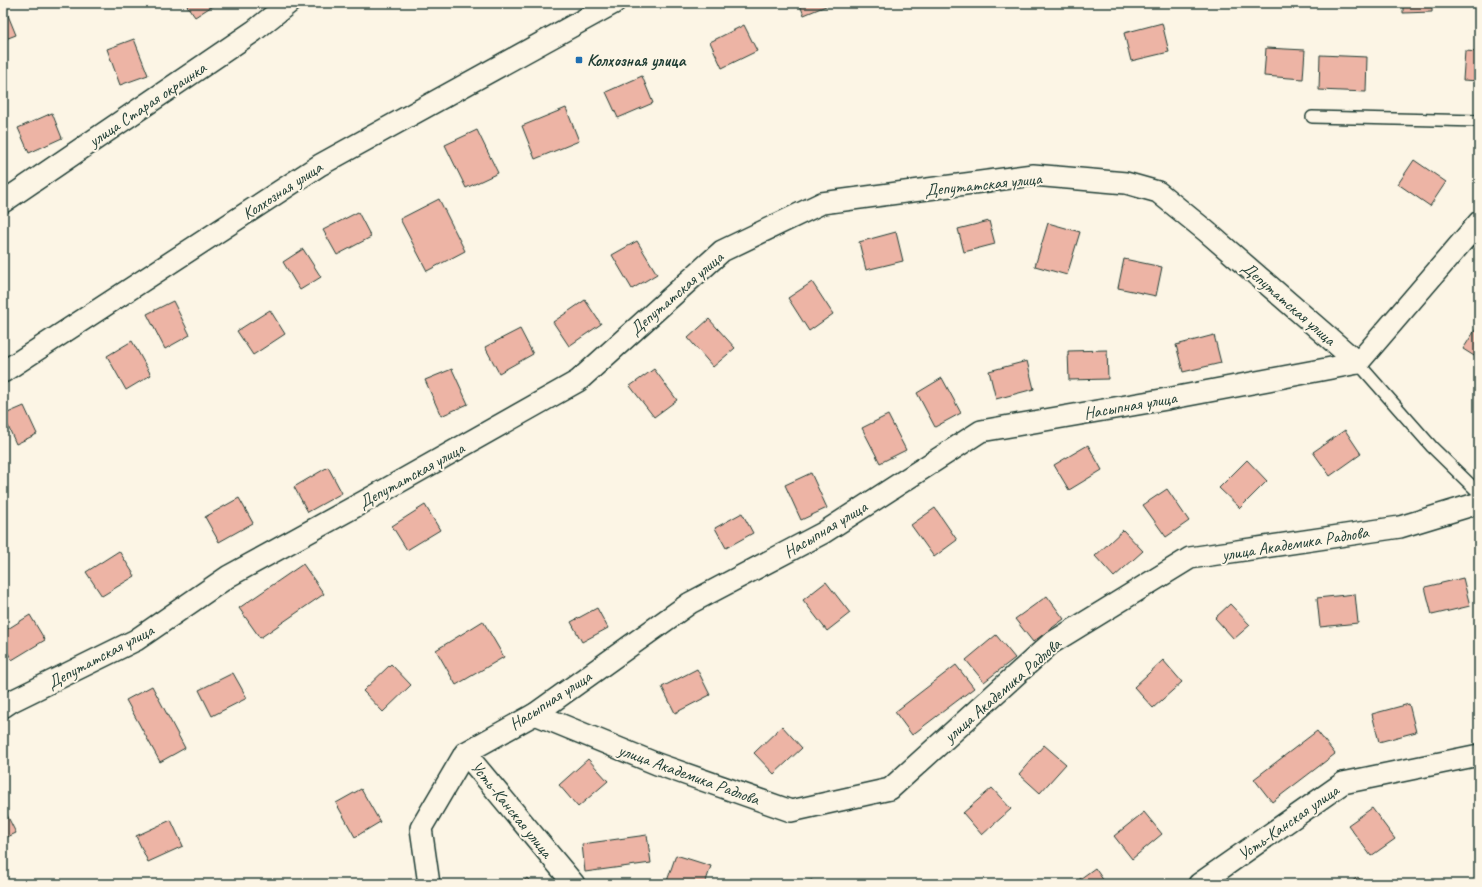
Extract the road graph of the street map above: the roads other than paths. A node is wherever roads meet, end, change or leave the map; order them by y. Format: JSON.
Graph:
{"nodes":[{"id":1,"x":289,"y":3,"type":"edge"},
{"id":2,"x":614,"y":3,"type":"edge"},
{"id":3,"x":1312,"y":117,"type":"dead end"},
{"id":4,"x":1479,"y":121,"type":"edge"},
{"id":5,"x":3,"y":202,"type":"edge"},
{"id":6,"x":1479,"y":222,"type":"edge"},
{"id":7,"x":1358,"y":363,"type":"junction"},
{"id":8,"x":3,"y":372,"type":"edge"},
{"id":9,"x":1479,"y":493,"type":"edge"},
{"id":10,"x":1479,"y":503,"type":"edge"},
{"id":11,"x":3,"y":707,"type":"edge"},
{"id":12,"x":535,"y":714,"type":"junction"},
{"id":13,"x":465,"y":753,"type":"junction"},
{"id":14,"x":1479,"y":755,"type":"edge"},
{"id":15,"x":429,"y":884,"type":"edge"},
{"id":16,"x":574,"y":884,"type":"edge"},
{"id":17,"x":1199,"y":884,"type":"edge"}],
"edges":[{"from":1,"to":5,"type":"street","name":"улица Старая окраинка"},
{"from":2,"to":8,"type":"street","name":"Колхозная улица"},
{"from":3,"to":4,"type":"lane"},
{"from":6,"to":7,"type":"street"},
{"from":7,"to":9,"type":"lane"},
{"from":7,"to":11,"type":"street","name":"Депутатская улица"},
{"from":7,"to":12,"type":"street","name":"Насыпная улица"},
{"from":10,"to":12,"type":"street","name":"улица Академика Радлова"},
{"from":12,"to":13,"type":"street","name":"Насыпная улица"},
{"from":13,"to":15,"type":"street"},
{"from":13,"to":16,"type":"street","name":"Усть-Канская улица"},
{"from":14,"to":17,"type":"street","name":"Усть-Канская улица"}]}
